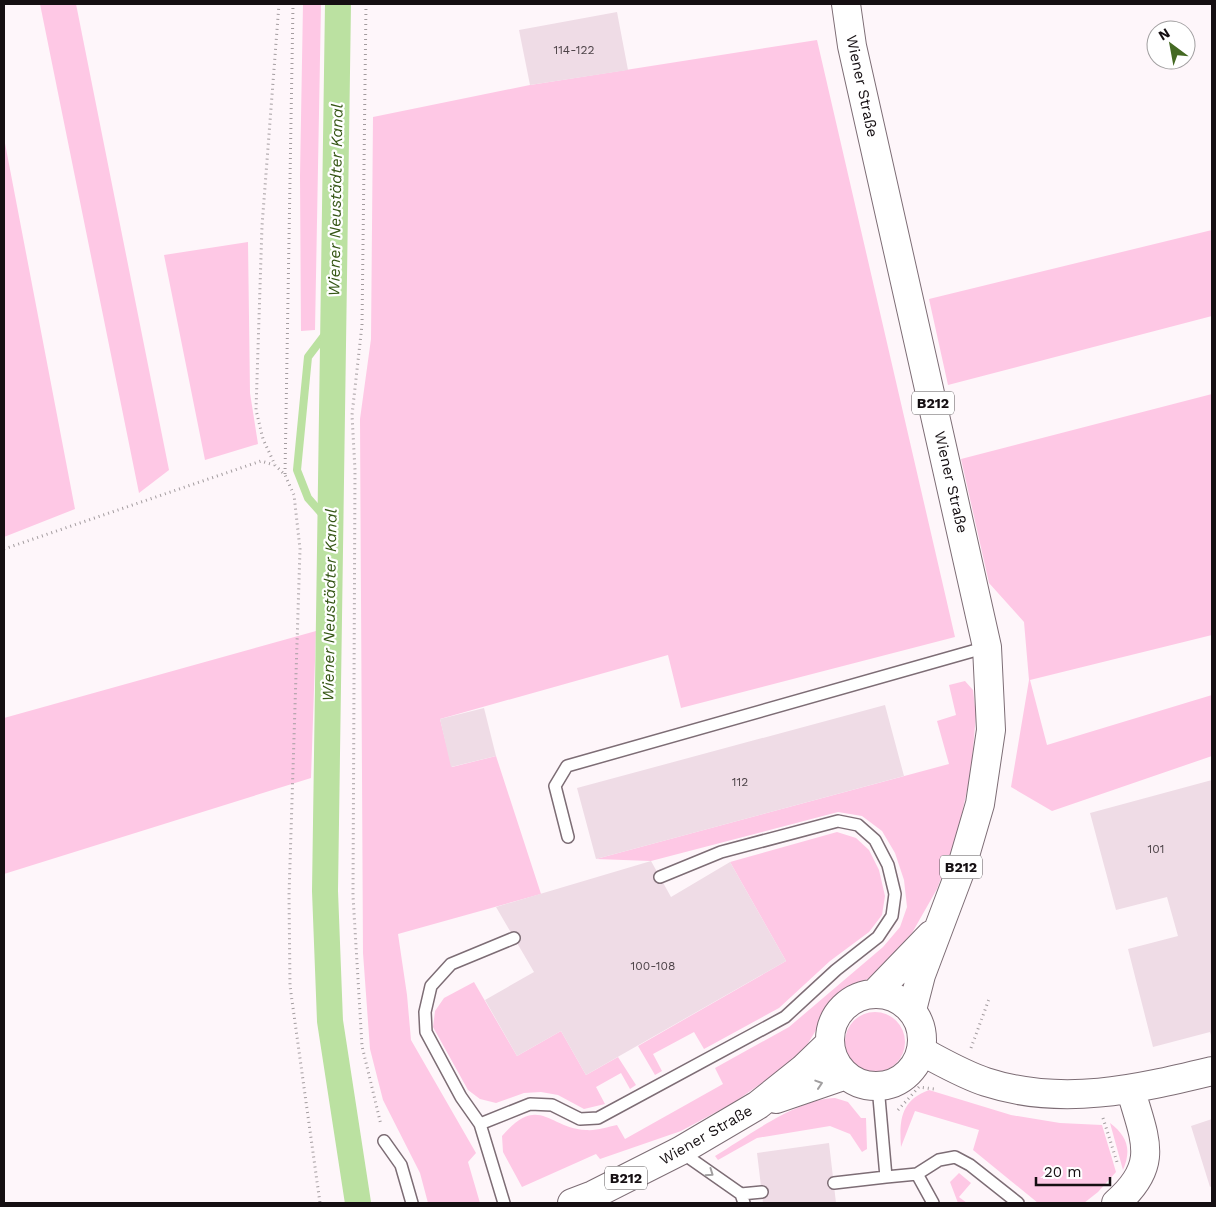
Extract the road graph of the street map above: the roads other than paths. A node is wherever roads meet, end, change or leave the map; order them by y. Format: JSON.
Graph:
{"nodes":[{"id":1,"x":846,"y":4,"type":"edge"},
{"id":2,"x":987,"y":647,"type":"junction"},
{"id":3,"x":568,"y":836,"type":"dead end"},
{"id":4,"x":660,"y":877,"type":"dead end"},
{"id":5,"x":938,"y":929,"type":"junction"},
{"id":6,"x":514,"y":938,"type":"dead end"},
{"id":7,"x":875,"y":993,"type":"junction"},
{"id":8,"x":912,"y":1010,"type":"junction"},
{"id":9,"x":830,"y":1043,"type":"junction"},
{"id":10,"x":921,"y":1051,"type":"junction"},
{"id":11,"x":1212,"y":1071,"type":"edge"},
{"id":12,"x":846,"y":1075,"type":"junction"},
{"id":13,"x":878,"y":1086,"type":"junction"},
{"id":14,"x":1131,"y":1090,"type":"junction"},
{"id":15,"x":758,"y":1105,"type":"junction"},
{"id":16,"x":480,"y":1124,"type":"junction"},
{"id":17,"x":384,"y":1141,"type":"road end"},
{"id":18,"x":680,"y":1151,"type":"junction"},
{"id":19,"x":917,"y":1174,"type":"junction"},
{"id":20,"x":886,"y":1177,"type":"junction"},
{"id":21,"x":834,"y":1183,"type":"dead end"},
{"id":22,"x":762,"y":1192,"type":"dead end"},
{"id":23,"x":742,"y":1199,"type":"edge"},
{"id":24,"x":412,"y":1203,"type":"edge"},
{"id":25,"x":504,"y":1203,"type":"edge"},
{"id":26,"x":572,"y":1203,"type":"edge"},
{"id":27,"x":934,"y":1203,"type":"edge"},
{"id":28,"x":1018,"y":1203,"type":"edge"},
{"id":29,"x":1116,"y":1203,"type":"edge"}],
"edges":[{"from":1,"to":2,"type":"main road","name":"Wiener Straße","number":"B212"},
{"from":2,"to":3,"type":"lane"},
{"from":2,"to":5,"type":"main road","name":"Wiener Straße","number":"B212"},
{"from":4,"to":16,"type":"lane"},
{"from":5,"to":7,"type":"main road","name":"Wiener Straße","number":"B212"},
{"from":5,"to":8,"type":"main road","name":"Wiener Straße","number":"B212"},
{"from":6,"to":16,"type":"lane"},
{"from":7,"to":8,"type":"main road"},
{"from":7,"to":9,"type":"main road","name":"Wiener Straße","number":"B212"},
{"from":8,"to":10,"type":"main road"},
{"from":9,"to":12,"type":"main road"},
{"from":9,"to":15,"type":"main road","name":"Wiener Straße","number":"B212"},
{"from":10,"to":13,"type":"main road"},
{"from":10,"to":14,"type":"main road"},
{"from":11,"to":14,"type":"main road"},
{"from":12,"to":13,"type":"main road"},
{"from":15,"to":12,"type":"main road","name":"Wiener Straße","number":"B212","one_way":true},
{"from":13,"to":20,"type":"lane"},
{"from":14,"to":29,"type":"main road"},
{"from":15,"to":18,"type":"main road","name":"Wiener Straße","number":"B212"},
{"from":16,"to":25,"type":"lane"},
{"from":17,"to":24,"type":"lane"},
{"from":18,"to":23,"type":"lane","one_way":true},
{"from":18,"to":26,"type":"main road","name":"Wiener Straße","number":"B212"},
{"from":19,"to":20,"type":"lane"},
{"from":19,"to":27,"type":"lane"},
{"from":19,"to":28,"type":"lane"},
{"from":20,"to":21,"type":"lane"},
{"from":22,"to":23,"type":"lane"}]}
